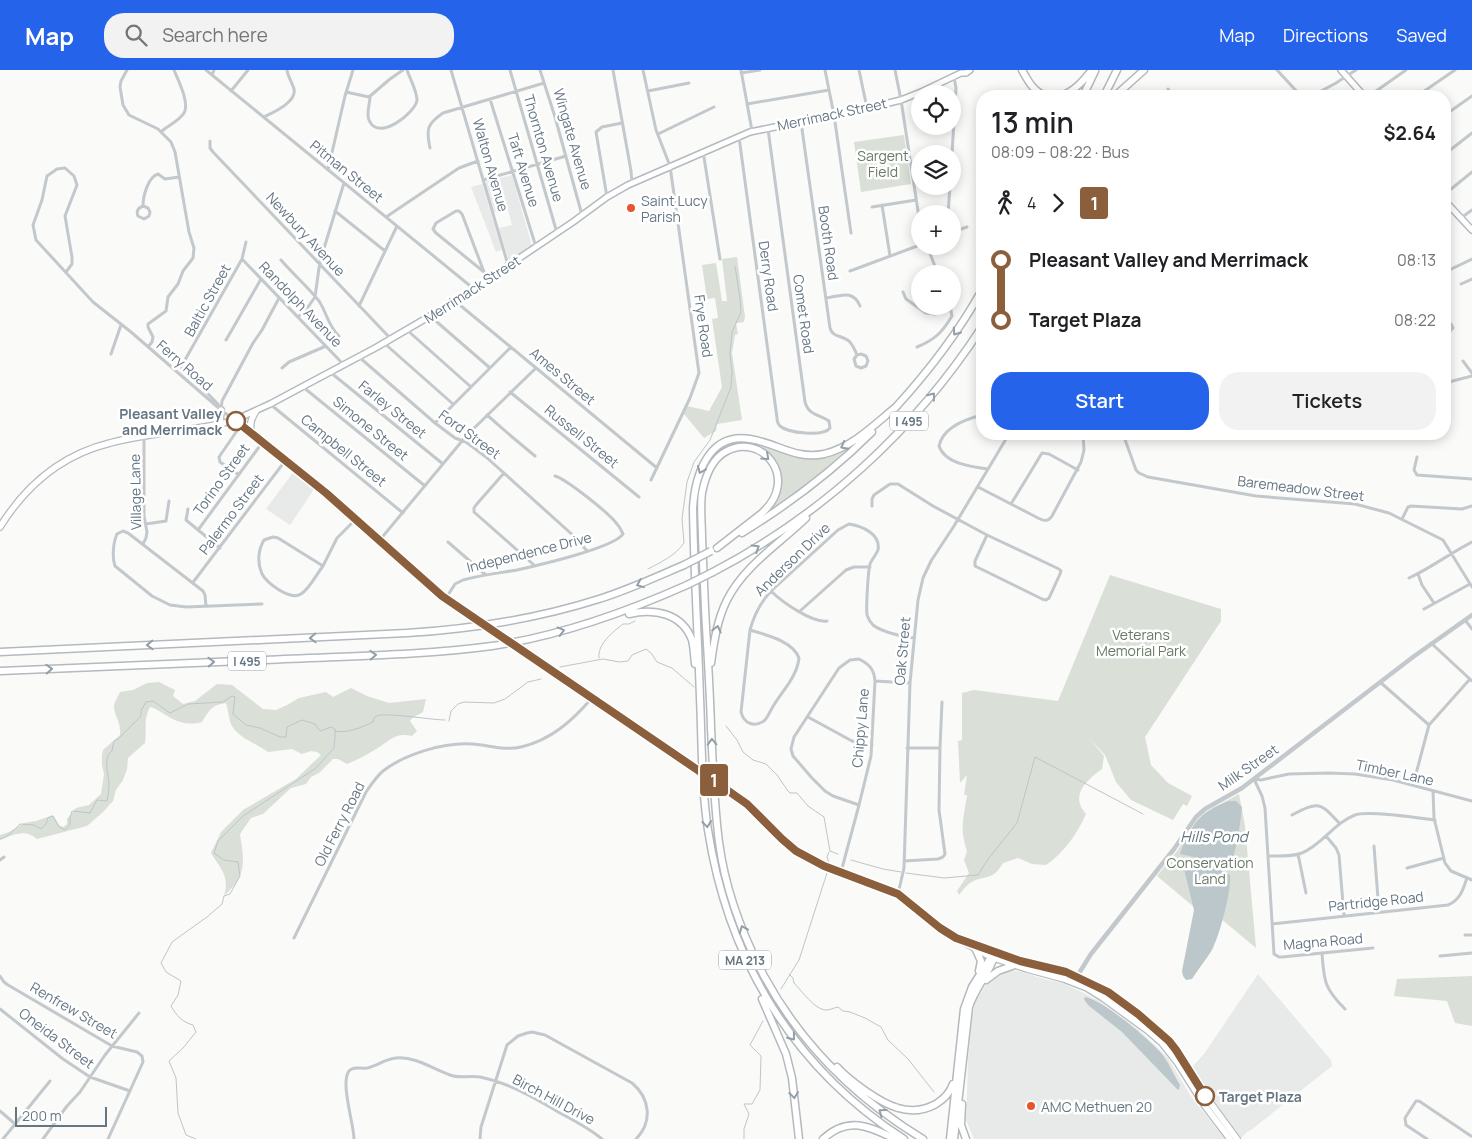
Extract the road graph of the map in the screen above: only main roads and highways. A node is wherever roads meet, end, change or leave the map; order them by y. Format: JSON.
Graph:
{"nodes":[{"id":1,"x":970,"y":70,"type":"edge"},
{"id":2,"x":1022,"y":70,"type":"edge"},
{"id":3,"x":1094,"y":70,"type":"edge"},
{"id":4,"x":1117,"y":70,"type":"edge"},
{"id":5,"x":1144,"y":70,"type":"edge"},
{"id":6,"x":1342,"y":70,"type":"edge"},
{"id":7,"x":962,"y":71,"type":"edge"},
{"id":8,"x":1035,"y":90,"type":"edge"},
{"id":9,"x":1074,"y":90,"type":"edge"},
{"id":10,"x":1085,"y":90,"type":"edge"},
{"id":11,"x":1107,"y":90,"type":"edge"},
{"id":12,"x":1122,"y":90,"type":"edge"},
{"id":13,"x":1359,"y":90,"type":"edge"},
{"id":14,"x":1451,"y":207,"type":"edge"},
{"id":15,"x":1472,"y":230,"type":"edge"},
{"id":16,"x":976,"y":299,"type":"edge"},
{"id":17,"x":976,"y":336,"type":"edge"},
{"id":18,"x":897,"y":406,"type":"junction"},
{"id":19,"x":221,"y":410,"type":"road end"},
{"id":20,"x":256,"y":411,"type":"junction"},
{"id":21,"x":235,"y":420,"type":"junction"},
{"id":22,"x":220,"y":424,"type":"junction"},
{"id":23,"x":252,"y":434,"type":"junction"},
{"id":24,"x":822,"y":502,"type":"junction"},
{"id":25,"x":0,"y":527,"type":"edge"},
{"id":26,"x":714,"y":549,"type":"junction"},
{"id":27,"x":604,"y":619,"type":"junction"},
{"id":28,"x":0,"y":652,"type":"edge"},
{"id":29,"x":0,"y":671,"type":"edge"},
{"id":30,"x":708,"y":677,"type":"junction"},
{"id":31,"x":702,"y":722,"type":"junction"},
{"id":32,"x":958,"y":939,"type":"junction"},
{"id":33,"x":976,"y":950,"type":"junction"},
{"id":34,"x":993,"y":955,"type":"junction"},
{"id":35,"x":1014,"y":966,"type":"junction"},
{"id":36,"x":749,"y":968,"type":"junction"},
{"id":37,"x":978,"y":975,"type":"junction"},
{"id":38,"x":978,"y":988,"type":"junction"},
{"id":39,"x":808,"y":1040,"type":"junction"},
{"id":40,"x":962,"y":1070,"type":"junction"},
{"id":41,"x":956,"y":1075,"type":"junction"},
{"id":42,"x":799,"y":1139,"type":"edge"},
{"id":43,"x":823,"y":1139,"type":"edge"},
{"id":44,"x":895,"y":1139,"type":"edge"},
{"id":45,"x":904,"y":1139,"type":"edge"},
{"id":46,"x":923,"y":1139,"type":"edge"},
{"id":47,"x":950,"y":1139,"type":"edge"},
{"id":48,"x":954,"y":1139,"type":"edge"},
{"id":49,"x":966,"y":1139,"type":"edge"},
{"id":50,"x":1230,"y":1139,"type":"edge"},
{"id":51,"x":1237,"y":1139,"type":"edge"}],
"edges":[{"from":1,"to":7,"type":"main road","name":"Merrimack Street"},
{"from":2,"to":8,"type":"highway"},
{"from":3,"to":9,"type":"highway"},
{"from":3,"to":10,"type":"highway"},
{"from":4,"to":11,"type":"highway"},
{"from":5,"to":12,"type":"highway"},
{"from":6,"to":13,"type":"main road"},
{"from":7,"to":20,"type":"main road","name":"Merrimack Street"},
{"from":14,"to":15,"type":"main road"},
{"from":16,"to":18,"type":"highway","number":"I 495","one_way":true},
{"from":24,"to":17,"type":"highway","number":"I 495","one_way":true},
{"from":18,"to":26,"type":"highway","number":"I 495"},
{"from":18,"to":31,"type":"highway","one_way":true},
{"from":19,"to":22,"type":"main road"},
{"from":20,"to":21,"type":"main road","name":"Merrimack Street"},
{"from":20,"to":23,"type":"main road"},
{"from":21,"to":22,"type":"main road","name":"Merrimack Street"},
{"from":21,"to":23,"type":"main road"},
{"from":22,"to":25,"type":"main road","name":"Merrimack Street"},
{"from":23,"to":32,"type":"main road","bridge":true},
{"from":27,"to":24,"type":"highway","number":"I 495","one_way":true,"bridge":true},
{"from":30,"to":24,"type":"highway","one_way":true},
{"from":26,"to":28,"type":"highway","number":"I 495","one_way":true,"bridge":true},
{"from":30,"to":26,"type":"highway","one_way":true},
{"from":29,"to":27,"type":"highway","number":"I 495","one_way":true},
{"from":27,"to":31,"type":"highway"},
{"from":39,"to":30,"type":"highway","number":"MA 213","one_way":true},
{"from":31,"to":36,"type":"highway","number":"MA 213","one_way":true},
{"from":32,"to":33,"type":"main road"},
{"from":32,"to":34,"type":"main road"},
{"from":33,"to":34,"type":"main road"},
{"from":33,"to":37,"type":"highway"},
{"from":34,"to":35,"type":"main road"},
{"from":34,"to":37,"type":"highway"},
{"from":34,"to":38,"type":"highway"},
{"from":34,"to":51,"type":"main road"},
{"from":35,"to":38,"type":"highway"},
{"from":35,"to":50,"type":"main road"},
{"from":36,"to":42,"type":"highway","one_way":true},
{"from":36,"to":45,"type":"highway","number":"MA 213","one_way":true},
{"from":37,"to":41,"type":"highway"},
{"from":38,"to":40,"type":"highway"},
{"from":39,"to":41,"type":"highway"},
{"from":46,"to":39,"type":"highway","number":"MA 213","one_way":true},
{"from":40,"to":48,"type":"highway"},
{"from":40,"to":49,"type":"highway"},
{"from":41,"to":47,"type":"highway"},
{"from":43,"to":44,"type":"highway"}]}
